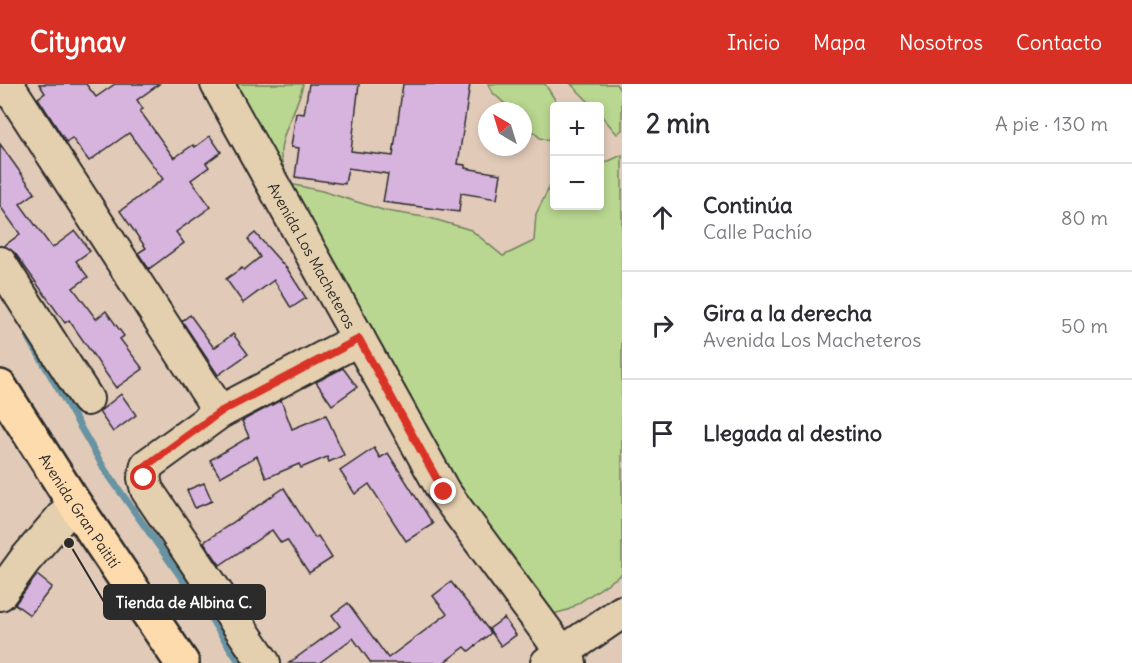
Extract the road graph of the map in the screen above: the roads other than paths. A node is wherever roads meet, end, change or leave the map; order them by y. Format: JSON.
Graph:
{"nodes":[{"id":1,"x":7,"y":84,"type":"edge"},
{"id":2,"x":217,"y":84,"type":"edge"},
{"id":3,"x":0,"y":263,"type":"edge"},
{"id":4,"x":359,"y":339,"type":"junction"},
{"id":5,"x":0,"y":387,"type":"edge"},
{"id":6,"x":87,"y":399,"type":"dead end"},
{"id":7,"x":220,"y":412,"type":"junction"},
{"id":8,"x":74,"y":503,"type":"junction"},
{"id":9,"x":0,"y":594,"type":"edge"},
{"id":10,"x":622,"y":612,"type":"edge"},
{"id":11,"x":560,"y":660,"type":"edge"},
{"id":12,"x":182,"y":663,"type":"edge"},
{"id":13,"x":264,"y":663,"type":"edge"}],
"edges":[{"from":1,"to":7,"type":"street"},
{"from":2,"to":4,"type":"street","name":"Avenida Los Macheteros"},
{"from":3,"to":6,"type":"street"},
{"from":4,"to":7,"type":"street"},
{"from":4,"to":11,"type":"street","name":"Avenida Los Macheteros"},
{"from":5,"to":8,"type":"main road","name":"Avenida Gran Paitití"},
{"from":7,"to":13,"type":"street"},
{"from":8,"to":9,"type":"street"},
{"from":8,"to":12,"type":"main road","name":"Avenida Gran Paitití"},
{"from":10,"to":11,"type":"street"}]}
